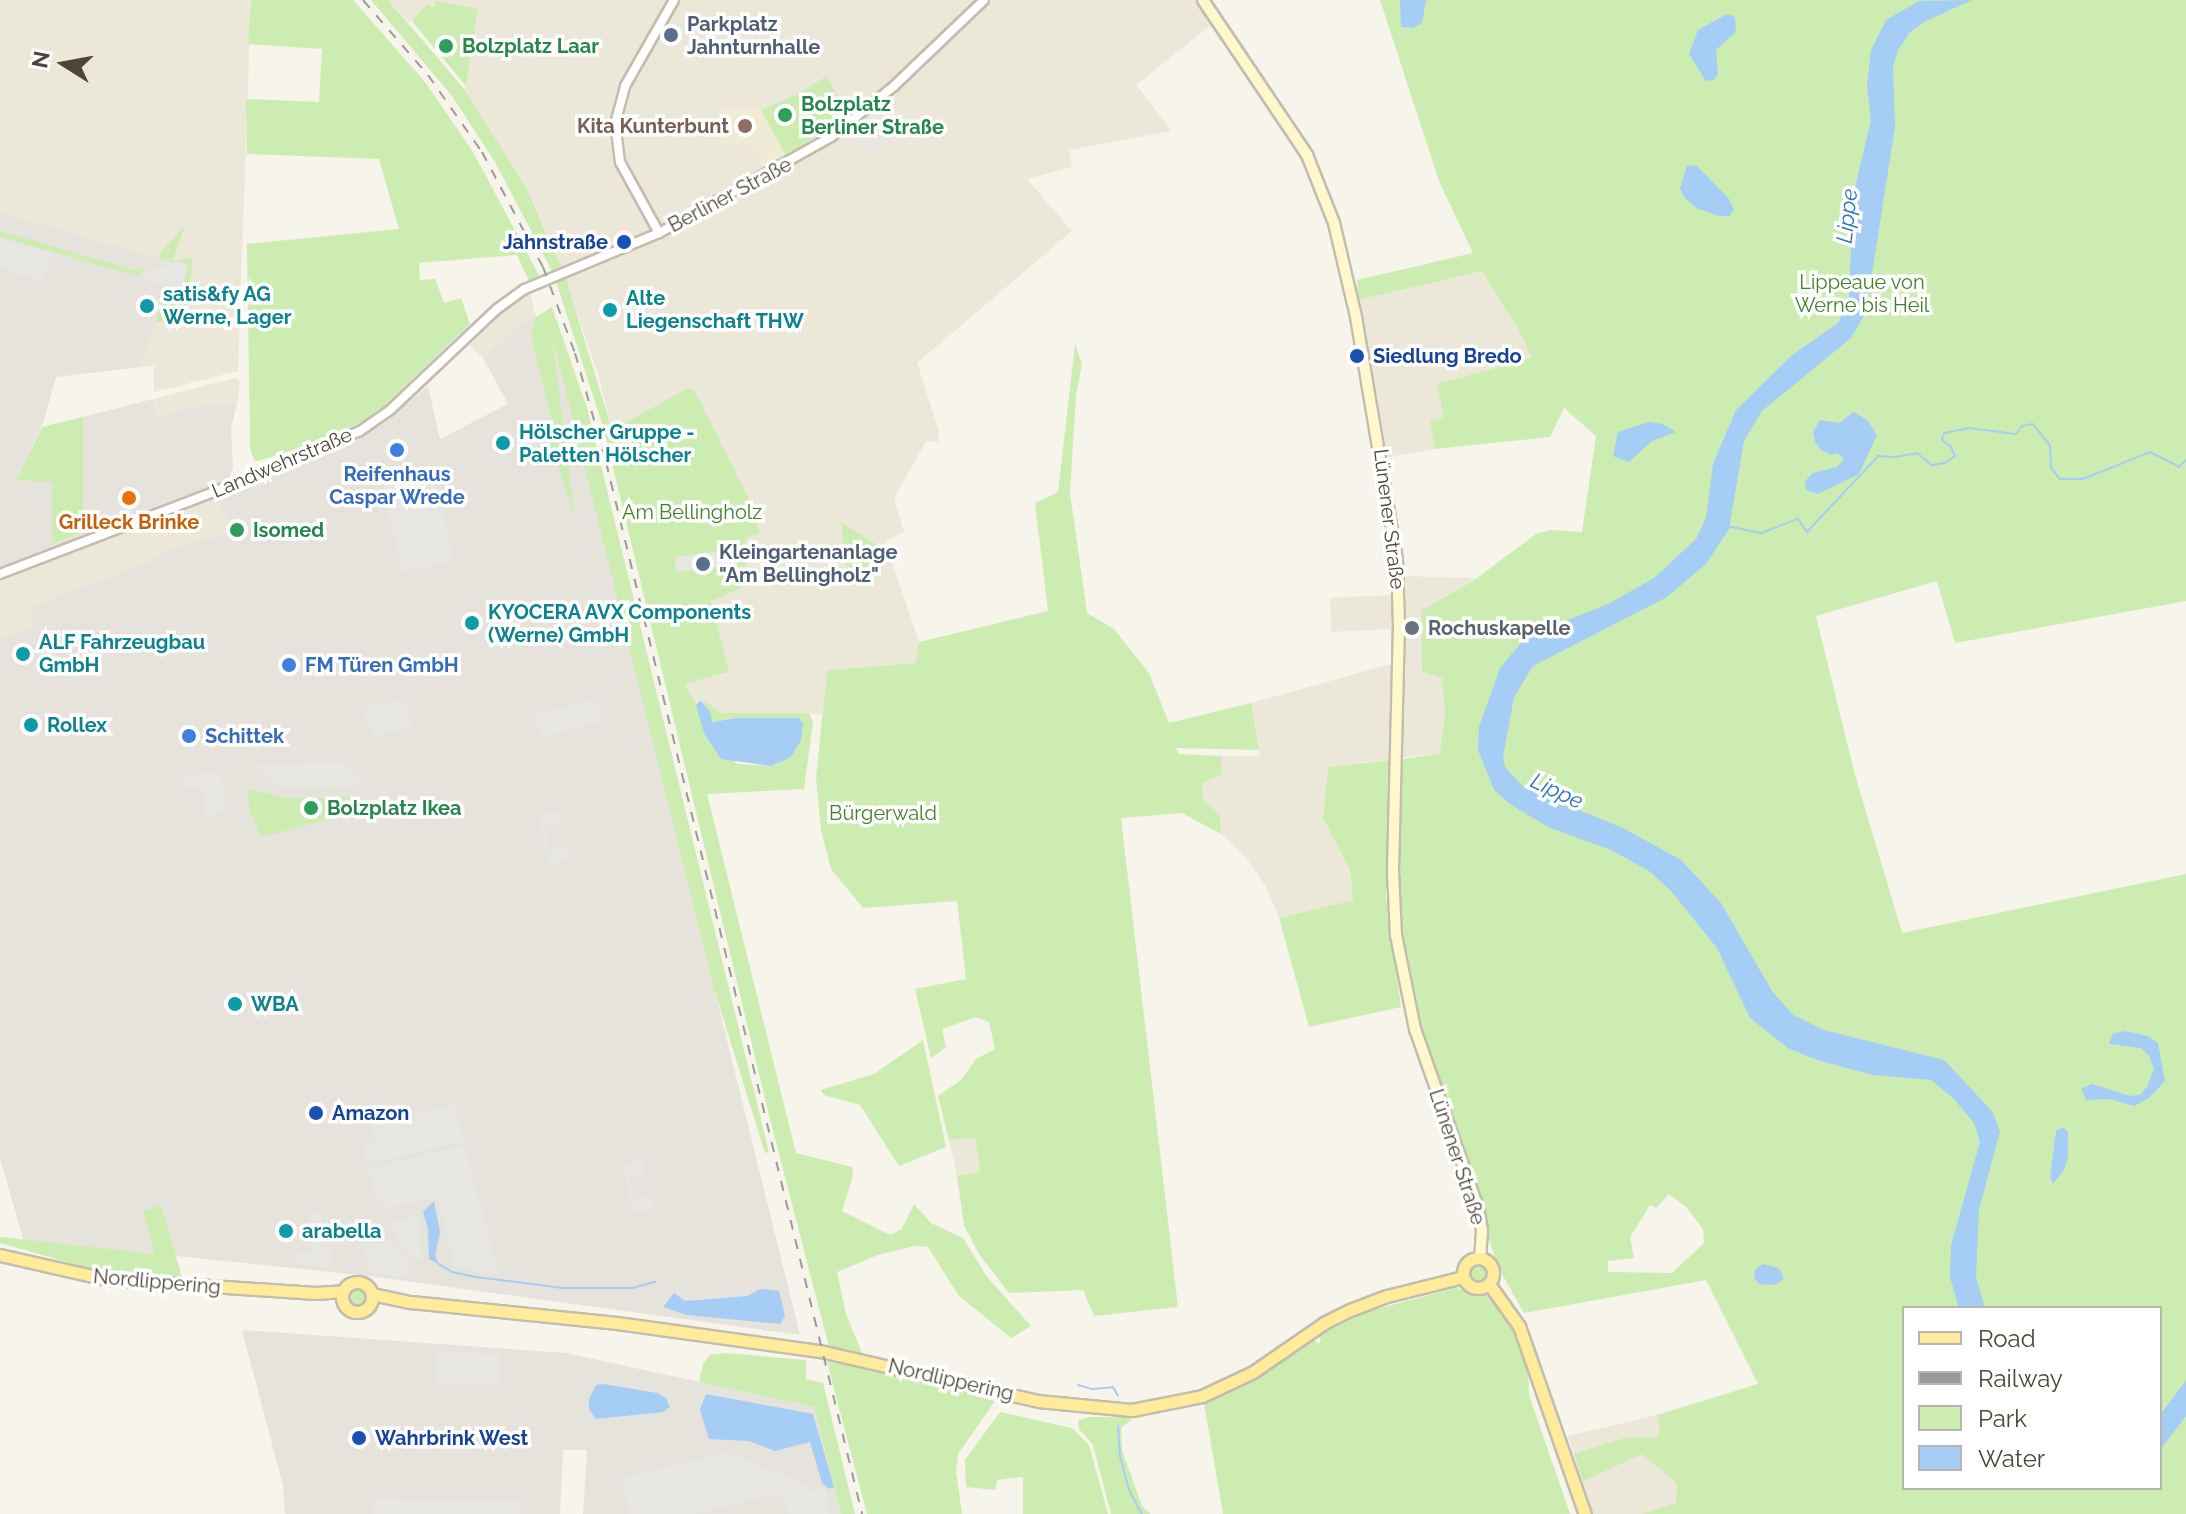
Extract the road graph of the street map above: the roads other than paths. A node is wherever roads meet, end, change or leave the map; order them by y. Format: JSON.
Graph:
{"nodes":[{"id":1,"x":674,"y":0,"type":"edge"},
{"id":2,"x":984,"y":0,"type":"edge"},
{"id":3,"x":1203,"y":0,"type":"edge"},
{"id":4,"x":659,"y":233,"type":"junction"},
{"id":5,"x":525,"y":289,"type":"joint"},
{"id":6,"x":0,"y":574,"type":"edge"},
{"id":7,"x":0,"y":1255,"type":"edge"},
{"id":8,"x":1480,"y":1257,"type":"junction"},
{"id":9,"x":1463,"y":1277,"type":"junction"},
{"id":10,"x":1489,"y":1284,"type":"junction"},
{"id":11,"x":342,"y":1296,"type":"junction"},
{"id":12,"x":372,"y":1298,"type":"junction"},
{"id":13,"x":1585,"y":1514,"type":"edge"}],
"edges":[{"from":1,"to":4,"type":"street"},
{"from":2,"to":4,"type":"street","name":"Berliner Straße"},
{"from":3,"to":8,"type":"main road","name":"Lünener Straße"},
{"from":4,"to":5,"type":"street","name":"Berliner Straße"},
{"from":5,"to":6,"type":"street","name":"Landwehrstraße"},
{"from":7,"to":11,"type":"main road","name":"Nordlippering"},
{"from":8,"to":9,"type":"main road"},
{"from":8,"to":10,"type":"main road"},
{"from":9,"to":10,"type":"main road"},
{"from":9,"to":12,"type":"main road","name":"Nordlippering"},
{"from":10,"to":13,"type":"main road"},
{"from":11,"to":12,"type":"main road"},
{"from":11,"to":12,"type":"main road"}]}
